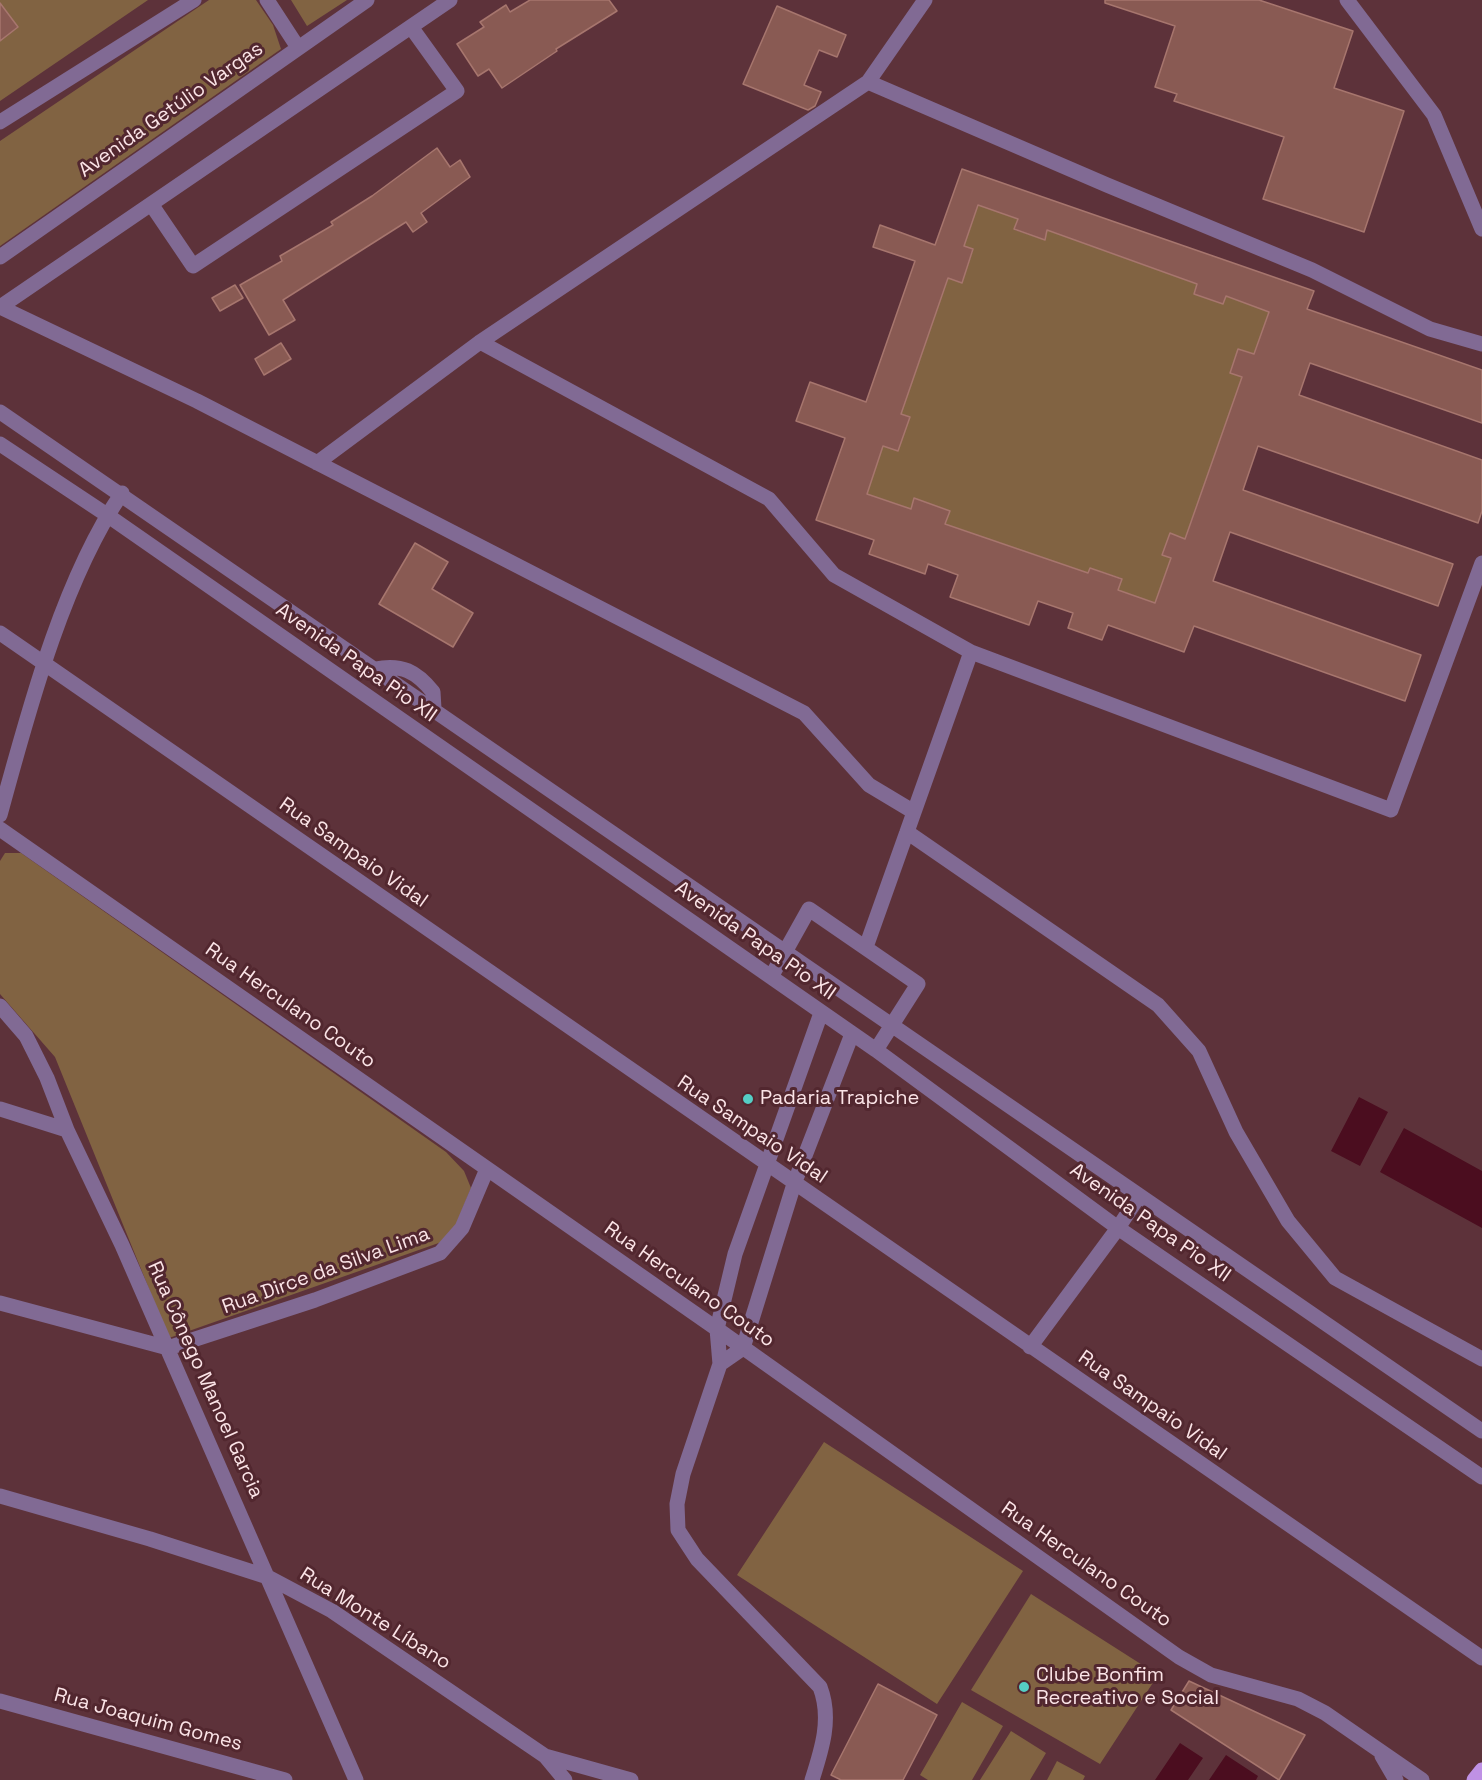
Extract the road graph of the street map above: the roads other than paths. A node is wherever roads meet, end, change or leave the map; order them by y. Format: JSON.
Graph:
{"nodes":[{"id":1,"x":194,"y":0,"type":"edge"},
{"id":2,"x":267,"y":0,"type":"edge"},
{"id":3,"x":367,"y":0,"type":"edge"},
{"id":4,"x":450,"y":0,"type":"edge"},
{"id":5,"x":926,"y":0,"type":"edge"},
{"id":6,"x":1347,"y":0,"type":"edge"},
{"id":7,"x":411,"y":27,"type":"junction"},
{"id":8,"x":297,"y":46,"type":"junction"},
{"id":9,"x":868,"y":82,"type":"junction"},
{"id":10,"x":0,"y":122,"type":"edge"},
{"id":11,"x":151,"y":204,"type":"junction"},
{"id":12,"x":1482,"y":229,"type":"edge"},
{"id":13,"x":0,"y":257,"type":"edge"},
{"id":14,"x":0,"y":307,"type":"edge"},
{"id":15,"x":480,"y":342,"type":"junction"},
{"id":16,"x":1482,"y":344,"type":"edge"},
{"id":17,"x":0,"y":412,"type":"edge"},
{"id":18,"x":0,"y":444,"type":"edge"},
{"id":19,"x":317,"y":463,"type":"junction"},
{"id":20,"x":122,"y":493,"type":"junction"},
{"id":21,"x":106,"y":515,"type":"junction"},
{"id":22,"x":1482,"y":563,"type":"edge"},
{"id":23,"x":0,"y":633,"type":"edge"},
{"id":24,"x":328,"y":636,"type":"junction"},
{"id":25,"x":971,"y":652,"type":"junction"},
{"id":26,"x":312,"y":658,"type":"junction"},
{"id":27,"x":45,"y":664,"type":"junction"},
{"id":28,"x":565,"y":800,"type":"junction"},
{"id":29,"x":914,"y":812,"type":"junction"},
{"id":30,"x":0,"y":815,"type":"edge"},
{"id":31,"x":548,"y":823,"type":"junction"},
{"id":32,"x":0,"y":829,"type":"edge"},
{"id":33,"x":907,"y":832,"type":"junction"},
{"id":34,"x":866,"y":947,"type":"junction"},
{"id":35,"x":785,"y":952,"type":"junction"},
{"id":36,"x":771,"y":977,"type":"junction"},
{"id":37,"x":0,"y":1006,"type":"edge"},
{"id":38,"x":821,"y":1013,"type":"junction"},
{"id":39,"x":890,"y":1026,"type":"junction"},
{"id":40,"x":852,"y":1034,"type":"junction"},
{"id":41,"x":876,"y":1050,"type":"junction"},
{"id":42,"x":0,"y":1109,"type":"edge"},
{"id":43,"x":67,"y":1130,"type":"junction"},
{"id":44,"x":765,"y":1165,"type":"junction"},
{"id":45,"x":487,"y":1169,"type":"junction"},
{"id":46,"x":794,"y":1184,"type":"junction"},
{"id":47,"x":1139,"y":1196,"type":"junction"},
{"id":48,"x":1118,"y":1228,"type":"junction"},
{"id":49,"x":0,"y":1303,"type":"edge"},
{"id":50,"x":717,"y":1329,"type":"junction"},
{"id":51,"x":1030,"y":1347,"type":"junction"},
{"id":52,"x":168,"y":1348,"type":"junction"},
{"id":53,"x":743,"y":1348,"type":"junction"},
{"id":54,"x":1482,"y":1359,"type":"edge"},
{"id":55,"x":720,"y":1364,"type":"junction"},
{"id":56,"x":1482,"y":1431,"type":"edge"},
{"id":57,"x":1482,"y":1477,"type":"edge"},
{"id":58,"x":0,"y":1496,"type":"edge"},
{"id":59,"x":268,"y":1577,"type":"junction"},
{"id":60,"x":1482,"y":1659,"type":"edge"},
{"id":61,"x":0,"y":1701,"type":"edge"},
{"id":62,"x":1370,"y":1742,"type":"junction"},
{"id":63,"x":545,"y":1756,"type":"junction"},
{"id":64,"x":1482,"y":1770,"type":"edge"},
{"id":65,"x":285,"y":1780,"type":"edge"},
{"id":66,"x":356,"y":1780,"type":"edge"},
{"id":67,"x":565,"y":1780,"type":"edge"},
{"id":68,"x":631,"y":1780,"type":"edge"},
{"id":69,"x":812,"y":1780,"type":"edge"},
{"id":70,"x":1396,"y":1780,"type":"edge"},
{"id":71,"x":1422,"y":1780,"type":"edge"},
{"id":72,"x":1474,"y":1780,"type":"edge"}],
"edges":[{"from":1,"to":10,"type":"street"},
{"from":2,"to":8,"type":"street"},
{"from":3,"to":8,"type":"street","name":"Avenida Getúlio Vargas"},
{"from":4,"to":7,"type":"street"},
{"from":5,"to":9,"type":"street"},
{"from":6,"to":12,"type":"street"},
{"from":7,"to":11,"type":"street"},
{"from":7,"to":11,"type":"street"},
{"from":8,"to":13,"type":"street","name":"Avenida Getúlio Vargas"},
{"from":9,"to":15,"type":"street"},
{"from":9,"to":16,"type":"street"},
{"from":11,"to":14,"type":"street"},
{"from":14,"to":19,"type":"street"},
{"from":15,"to":19,"type":"street"},
{"from":15,"to":25,"type":"street"},
{"from":17,"to":20,"type":"street","name":"Avenida Papa Pio XII"},
{"from":18,"to":21,"type":"street","name":"Avenida Papa Pio XII"},
{"from":19,"to":29,"type":"street"},
{"from":20,"to":21,"type":"street"},
{"from":20,"to":24,"type":"street","name":"Avenida Papa Pio XII"},
{"from":21,"to":26,"type":"street","name":"Avenida Papa Pio XII"},
{"from":21,"to":27,"type":"street"},
{"from":22,"to":25,"type":"street"},
{"from":23,"to":27,"type":"street","name":"Rua Sampaio Vidal"},
{"from":24,"to":26,"type":"street"},
{"from":24,"to":28,"type":"street","name":"Avenida Papa Pio XII"},
{"from":25,"to":29,"type":"street"},
{"from":26,"to":31,"type":"street","name":"Avenida Papa Pio XII"},
{"from":27,"to":30,"type":"street"},
{"from":27,"to":44,"type":"street","name":"Rua Sampaio Vidal"},
{"from":28,"to":31,"type":"street"},
{"from":28,"to":35,"type":"street","name":"Avenida Papa Pio XII"},
{"from":29,"to":33,"type":"street"},
{"from":31,"to":36,"type":"street","name":"Avenida Papa Pio XII"},
{"from":32,"to":45,"type":"street","name":"Rua Herculano Couto"},
{"from":33,"to":34,"type":"street"},
{"from":33,"to":54,"type":"street"},
{"from":34,"to":35,"type":"street"},
{"from":34,"to":39,"type":"street"},
{"from":35,"to":36,"type":"street"},
{"from":35,"to":39,"type":"street","name":"Avenida Papa Pio XII"},
{"from":36,"to":38,"type":"street","name":"Avenida Papa Pio XII"},
{"from":37,"to":43,"type":"street","name":"Rua Cônego Manoel Garcia"},
{"from":38,"to":40,"type":"street","name":"Avenida Papa Pio XII"},
{"from":38,"to":44,"type":"street"},
{"from":39,"to":41,"type":"street"},
{"from":39,"to":47,"type":"street","name":"Avenida Papa Pio XII"},
{"from":40,"to":41,"type":"street","name":"Avenida Papa Pio XII"},
{"from":40,"to":46,"type":"street"},
{"from":41,"to":48,"type":"street","name":"Avenida Papa Pio XII"},
{"from":42,"to":43,"type":"street"},
{"from":43,"to":52,"type":"street","name":"Rua Cônego Manoel Garcia"},
{"from":44,"to":46,"type":"street","name":"Rua Sampaio Vidal"},
{"from":44,"to":50,"type":"street"},
{"from":45,"to":50,"type":"street","name":"Rua Herculano Couto"},
{"from":45,"to":52,"type":"street","name":"Rua Dirce da Silva Lima"},
{"from":46,"to":51,"type":"street","name":"Rua Sampaio Vidal"},
{"from":46,"to":53,"type":"street"},
{"from":47,"to":48,"type":"street"},
{"from":47,"to":56,"type":"street","name":"Avenida Papa Pio XII"},
{"from":48,"to":51,"type":"street"},
{"from":48,"to":57,"type":"street","name":"Avenida Papa Pio XII"},
{"from":49,"to":52,"type":"street"},
{"from":50,"to":53,"type":"street","name":"Rua Herculano Couto"},
{"from":50,"to":55,"type":"street"},
{"from":51,"to":60,"type":"street","name":"Rua Sampaio Vidal"},
{"from":52,"to":59,"type":"street","name":"Rua Cônego Manoel Garcia"},
{"from":53,"to":55,"type":"street"},
{"from":53,"to":62,"type":"street","name":"Rua Herculano Couto"},
{"from":55,"to":69,"type":"street"},
{"from":58,"to":59,"type":"street","name":"Rua Monte Líbano"},
{"from":59,"to":63,"type":"street","name":"Rua Monte Líbano"},
{"from":59,"to":66,"type":"street","name":"Rua Cônego Manoel Garcia"},
{"from":61,"to":65,"type":"street","name":"Rua Joaquim Gomes"},
{"from":62,"to":70,"type":"street","name":"Rua Herculano Couto"},
{"from":62,"to":71,"type":"street","name":"Rua Herculano Couto"},
{"from":63,"to":67,"type":"street","name":"Rua Monte Líbano"},
{"from":63,"to":68,"type":"street"},
{"from":64,"to":72,"type":"main road"}]}
